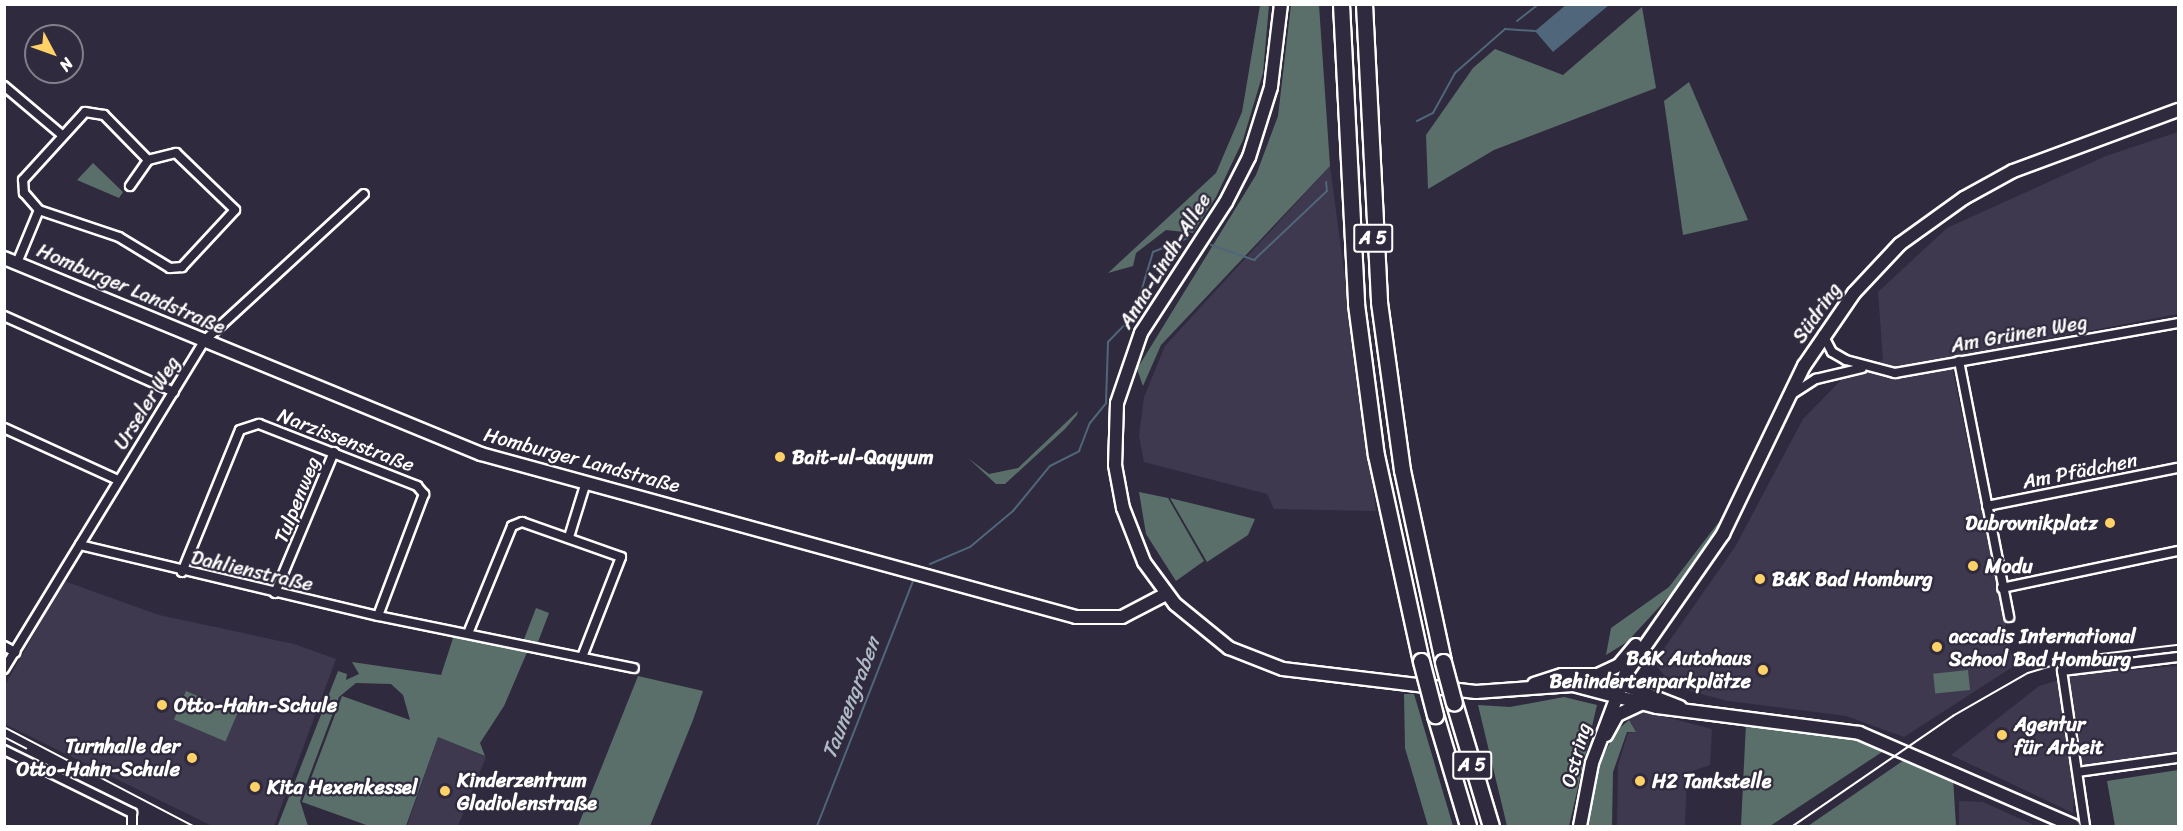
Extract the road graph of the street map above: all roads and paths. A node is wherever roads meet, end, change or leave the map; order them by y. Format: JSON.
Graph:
{"nodes":[{"id":1,"x":1281,"y":4,"type":"edge"},
{"id":2,"x":1341,"y":4,"type":"edge"},
{"id":3,"x":1364,"y":4,"type":"edge"},
{"id":4,"x":4,"y":86,"type":"edge"},
{"id":5,"x":2178,"y":110,"type":"edge"},
{"id":6,"x":62,"y":135,"type":"junction"},
{"id":7,"x":148,"y":160,"type":"junction"},
{"id":8,"x":130,"y":186,"type":"dead end"},
{"id":9,"x":364,"y":194,"type":"dead end"},
{"id":10,"x":39,"y":210,"type":"junction"},
{"id":11,"x":4,"y":258,"type":"edge"},
{"id":12,"x":17,"y":263,"type":"junction"},
{"id":13,"x":4,"y":316,"type":"edge"},
{"id":14,"x":2178,"y":323,"type":"edge"},
{"id":15,"x":1823,"y":334,"type":"junction"},
{"id":16,"x":204,"y":341,"type":"junction"},
{"id":17,"x":1959,"y":362,"type":"junction"},
{"id":18,"x":1865,"y":368,"type":"junction"},
{"id":19,"x":174,"y":392,"type":"junction"},
{"id":20,"x":1788,"y":397,"type":"junction"},
{"id":21,"x":4,"y":428,"type":"edge"},
{"id":22,"x":334,"y":452,"type":"junction"},
{"id":23,"x":2178,"y":468,"type":"edge"},
{"id":24,"x":118,"y":480,"type":"junction"},
{"id":25,"x":586,"y":482,"type":"junction"},
{"id":26,"x":1987,"y":507,"type":"junction"},
{"id":27,"x":569,"y":537,"type":"junction"},
{"id":28,"x":80,"y":545,"type":"junction"},
{"id":29,"x":2178,"y":551,"type":"edge"},
{"id":30,"x":182,"y":572,"type":"junction"},
{"id":31,"x":2002,"y":588,"type":"junction"},
{"id":32,"x":275,"y":593,"type":"junction"},
{"id":33,"x":1167,"y":594,"type":"junction"},
{"id":34,"x":1675,"y":602,"type":"junction"},
{"id":35,"x":378,"y":616,"type":"junction"},
{"id":36,"x":2009,"y":617,"type":"dead end"},
{"id":37,"x":469,"y":631,"type":"junction"},
{"id":38,"x":4,"y":646,"type":"edge"},
{"id":39,"x":15,"y":652,"type":"junction"},
{"id":40,"x":582,"y":657,"type":"junction"},
{"id":41,"x":2178,"y":657,"type":"edge"},
{"id":42,"x":633,"y":668,"type":"dead end"},
{"id":43,"x":4,"y":669,"type":"edge"},
{"id":44,"x":1598,"y":675,"type":"junction"},
{"id":45,"x":1622,"y":682,"type":"junction"},
{"id":46,"x":1511,"y":693,"type":"junction"},
{"id":47,"x":1616,"y":695,"type":"junction"},
{"id":48,"x":1641,"y":704,"type":"junction"},
{"id":49,"x":1686,"y":710,"type":"junction"},
{"id":50,"x":4,"y":750,"type":"edge"},
{"id":51,"x":2178,"y":758,"type":"edge"},
{"id":52,"x":1592,"y":763,"type":"junction"},
{"id":53,"x":2078,"y":772,"type":"junction"},
{"id":54,"x":132,"y":826,"type":"edge"},
{"id":55,"x":1468,"y":826,"type":"edge"},
{"id":56,"x":1491,"y":826,"type":"edge"},
{"id":57,"x":1580,"y":826,"type":"edge"},
{"id":58,"x":2074,"y":826,"type":"edge"},
{"id":59,"x":2085,"y":826,"type":"edge"}],
"edges":[{"from":1,"to":33,"type":"main road","name":"Anna-Lindh-Allee"},
{"from":2,"to":55,"type":"highway","number":"A 5","bridge":true},
{"from":3,"to":56,"type":"highway","number":"A 5","bridge":true},
{"from":4,"to":6,"type":"street"},
{"from":5,"to":15,"type":"main road","name":"Südring"},
{"from":6,"to":7,"type":"street"},
{"from":6,"to":10,"type":"street"},
{"from":7,"to":8,"type":"street"},
{"from":7,"to":10,"type":"street"},
{"from":9,"to":16,"type":"street","name":"Urseler Weg"},
{"from":10,"to":12,"type":"street"},
{"from":11,"to":12,"type":"main road","name":"Homburger Landstraße"},
{"from":12,"to":16,"type":"main road","name":"Homburger Landstraße"},
{"from":13,"to":19,"type":"street"},
{"from":14,"to":17,"type":"street","name":"Am Grünen Weg"},
{"from":15,"to":18,"type":"street","name":"Am Grünen Weg"},
{"from":15,"to":20,"type":"main road","name":"Südring"},
{"from":16,"to":19,"type":"street","name":"Urseler Weg"},
{"from":16,"to":25,"type":"main road","name":"Homburger Landstraße"},
{"from":17,"to":18,"type":"street","name":"Am Grünen Weg"},
{"from":17,"to":26,"type":"street"},
{"from":18,"to":20,"type":"street","name":"Am Grünen Weg"},
{"from":19,"to":24,"type":"street","name":"Urseler Weg"},
{"from":20,"to":34,"type":"main road","name":"Südring"},
{"from":21,"to":24,"type":"street"},
{"from":22,"to":30,"type":"street","name":"Narzissenstraße"},
{"from":22,"to":32,"type":"street","name":"Tulpenweg"},
{"from":22,"to":35,"type":"street","name":"Narzissenstraße"},
{"from":23,"to":26,"type":"street","name":"Am Pfädchen"},
{"from":24,"to":28,"type":"street","name":"Urseler Weg"},
{"from":25,"to":27,"type":"street"},
{"from":25,"to":33,"type":"main road","name":"Homburger Landstraße"},
{"from":26,"to":31,"type":"street"},
{"from":27,"to":37,"type":"street"},
{"from":27,"to":40,"type":"street"},
{"from":28,"to":30,"type":"street","name":"Dahlienstraße"},
{"from":28,"to":39,"type":"street","name":"Urseler Weg"},
{"from":29,"to":31,"type":"street"},
{"from":30,"to":32,"type":"street","name":"Dahlienstraße"},
{"from":31,"to":36,"type":"street"},
{"from":32,"to":35,"type":"street","name":"Dahlienstraße"},
{"from":33,"to":46,"type":"main road","name":"Anna-Lindh-Allee"},
{"from":34,"to":44,"type":"main road"},
{"from":34,"to":45,"type":"main road","name":"Südring"},
{"from":35,"to":37,"type":"street","name":"Dahlienstraße"},
{"from":37,"to":40,"type":"street","name":"Dahlienstraße"},
{"from":38,"to":39,"type":"street"},
{"from":39,"to":43,"type":"street","name":"Urseler Weg"},
{"from":40,"to":42,"type":"street","name":"Dahlienstraße"},
{"from":41,"to":53,"type":"street"},
{"from":44,"to":45,"type":"main road"},
{"from":44,"to":46,"type":"main road"},
{"from":45,"to":47,"type":"main road","name":"Ostring"},
{"from":45,"to":49,"type":"main road"},
{"from":46,"to":47,"type":"main road"},
{"from":47,"to":48,"type":"main road"},
{"from":47,"to":52,"type":"main road","name":"Ostring"},
{"from":48,"to":49,"type":"main road"},
{"from":48,"to":52,"type":"main road"},
{"from":49,"to":58,"type":"main road"},
{"from":50,"to":54,"type":"street"},
{"from":51,"to":53,"type":"street"},
{"from":52,"to":57,"type":"main road","name":"Ostring"},
{"from":53,"to":59,"type":"street"}]}
